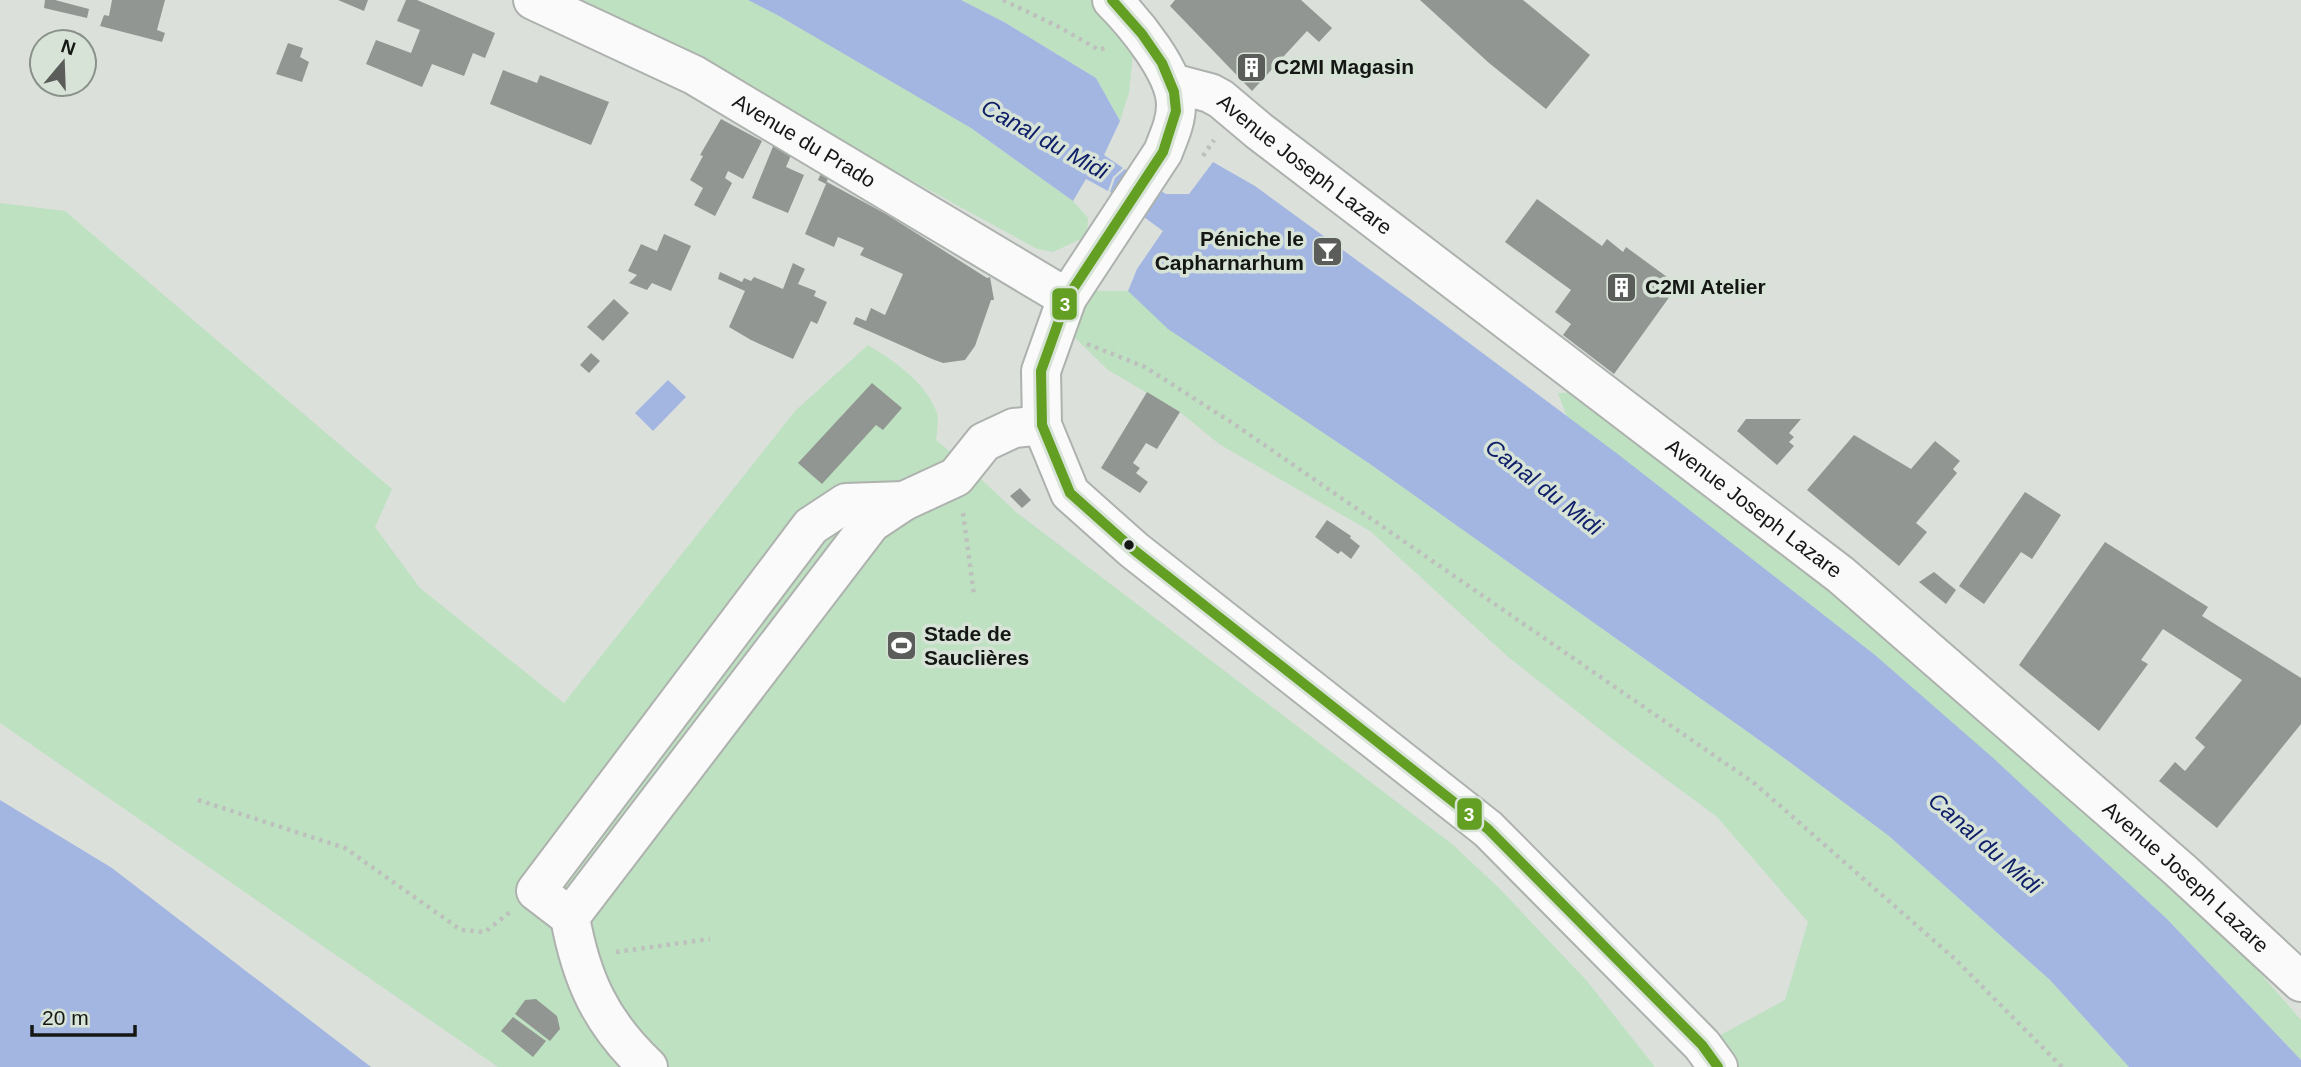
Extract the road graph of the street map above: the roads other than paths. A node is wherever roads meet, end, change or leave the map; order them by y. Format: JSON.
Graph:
{"nodes":[{"id":1,"x":533,"y":0,"type":"edge"},
{"id":2,"x":1112,"y":0,"type":"edge"},
{"id":3,"x":1172,"y":83,"type":"junction"},
{"id":4,"x":1076,"y":282,"type":"junction"},
{"id":5,"x":1042,"y":425,"type":"junction"},
{"id":6,"x":904,"y":500,"type":"junction"},
{"id":7,"x":570,"y":917,"type":"junction"},
{"id":8,"x":2301,"y":982,"type":"edge"},
{"id":9,"x":648,"y":1067,"type":"edge"},
{"id":10,"x":1718,"y":1067,"type":"edge"}],
"edges":[{"from":1,"to":4,"type":"street","name":"Avenue du Prado"},
{"from":2,"to":3,"type":"street"},
{"from":3,"to":4,"type":"street"},
{"from":3,"to":8,"type":"street","name":"Avenue Joseph Lazare"},
{"from":4,"to":5,"type":"street"},
{"from":5,"to":6,"type":"street"},
{"from":5,"to":10,"type":"street"},
{"from":6,"to":7,"type":"street"},
{"from":6,"to":7,"type":"street"},
{"from":7,"to":9,"type":"street"}]}
